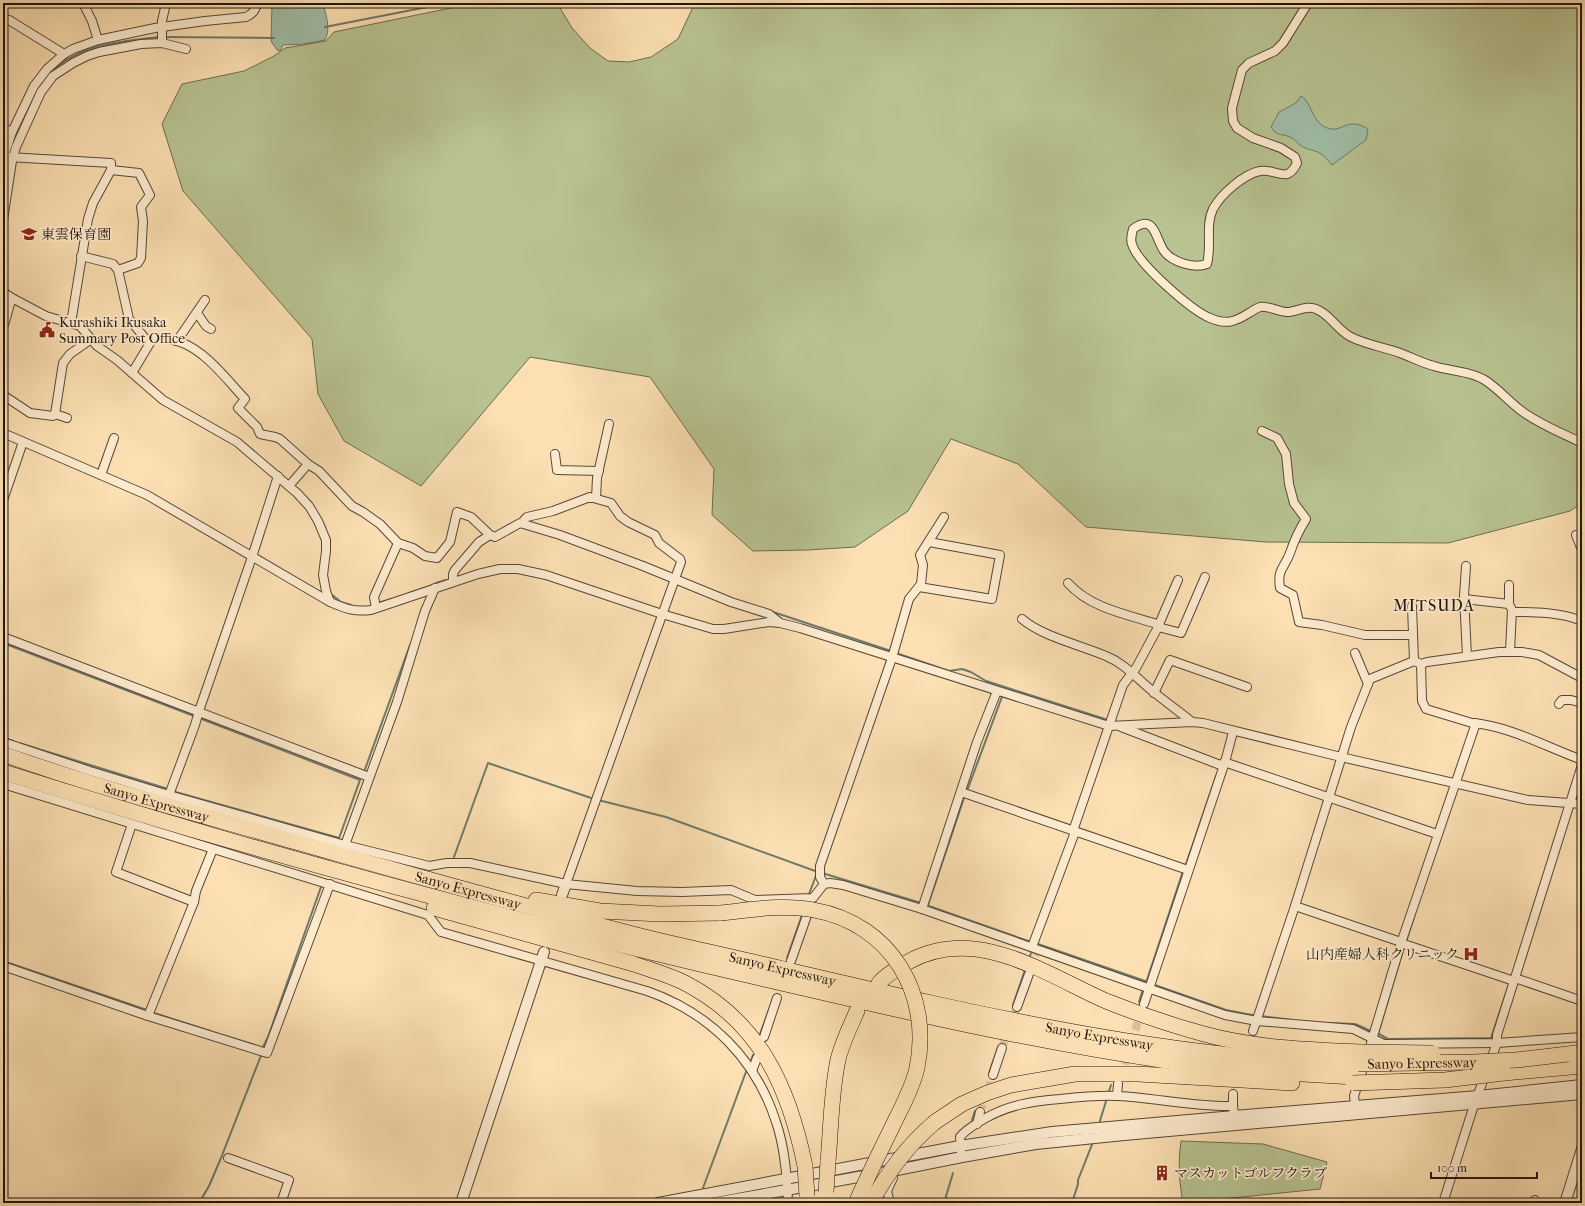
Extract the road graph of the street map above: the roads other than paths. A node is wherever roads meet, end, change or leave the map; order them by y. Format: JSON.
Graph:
{"nodes":[{"id":1,"x":83,"y":3,"type":"edge"},
{"id":2,"x":166,"y":3,"type":"edge"},
{"id":3,"x":257,"y":3,"type":"edge"},
{"id":4,"x":1308,"y":3,"type":"edge"},
{"id":5,"x":3,"y":19,"type":"edge"},
{"id":6,"x":161,"y":36,"type":"junction"},
{"id":7,"x":98,"y":40,"type":"junction"},
{"id":8,"x":186,"y":49,"type":"dead end"},
{"id":9,"x":64,"y":54,"type":"junction"},
{"id":10,"x":3,"y":128,"type":"edge"},
{"id":11,"x":12,"y":132,"type":"junction"},
{"id":12,"x":7,"y":157,"type":"edge"},
{"id":13,"x":111,"y":170,"type":"junction"},
{"id":14,"x":3,"y":220,"type":"edge"},
{"id":15,"x":81,"y":256,"type":"junction"},
{"id":16,"x":118,"y":270,"type":"junction"},
{"id":17,"x":3,"y":292,"type":"edge"},
{"id":18,"x":12,"y":298,"type":"junction"},
{"id":19,"x":205,"y":300,"type":"dead end"},
{"id":20,"x":197,"y":313,"type":"junction"},
{"id":21,"x":71,"y":320,"type":"junction"},
{"id":22,"x":3,"y":327,"type":"edge"},
{"id":23,"x":211,"y":329,"type":"dead end"},
{"id":24,"x":90,"y":340,"type":"junction"},
{"id":25,"x":177,"y":341,"type":"junction"},
{"id":26,"x":150,"y":343,"type":"junction"},
{"id":27,"x":134,"y":371,"type":"junction"},
{"id":28,"x":3,"y":394,"type":"edge"},
{"id":29,"x":55,"y":414,"type":"junction"},
{"id":30,"x":67,"y":418,"type":"dead end"},
{"id":31,"x":609,"y":424,"type":"dead end"},
{"id":32,"x":1262,"y":431,"type":"dead end"},
{"id":33,"x":3,"y":433,"type":"edge"},
{"id":34,"x":114,"y":438,"type":"dead end"},
{"id":35,"x":23,"y":442,"type":"junction"},
{"id":36,"x":1582,"y":443,"type":"edge"},
{"id":37,"x":554,"y":454,"type":"dead end"},
{"id":38,"x":308,"y":464,"type":"junction"},
{"id":39,"x":598,"y":472,"type":"junction"},
{"id":40,"x":101,"y":476,"type":"junction"},
{"id":41,"x":278,"y":476,"type":"junction"},
{"id":42,"x":291,"y":484,"type":"junction"},
{"id":43,"x":596,"y":498,"type":"junction"},
{"id":44,"x":3,"y":500,"type":"edge"},
{"id":45,"x":944,"y":517,"type":"dead end"},
{"id":46,"x":524,"y":522,"type":"junction"},
{"id":47,"x":492,"y":535,"type":"junction"},
{"id":48,"x":1576,"y":535,"type":"dead end"},
{"id":49,"x":929,"y":542,"type":"junction"},
{"id":50,"x":398,"y":543,"type":"junction"},
{"id":51,"x":1582,"y":550,"type":"edge"},
{"id":52,"x":252,"y":557,"type":"junction"},
{"id":53,"x":1466,"y":566,"type":"dead end"},
{"id":54,"x":1205,"y":577,"type":"dead end"},
{"id":55,"x":676,"y":579,"type":"junction"},
{"id":56,"x":1178,"y":580,"type":"dead end"},
{"id":57,"x":452,"y":582,"type":"junction"},
{"id":58,"x":1068,"y":583,"type":"dead end"},
{"id":59,"x":1509,"y":585,"type":"dead end"},
{"id":60,"x":919,"y":587,"type":"junction"},
{"id":61,"x":435,"y":588,"type":"junction"},
{"id":62,"x":1464,"y":599,"type":"junction"},
{"id":63,"x":330,"y":602,"type":"junction"},
{"id":64,"x":1508,"y":604,"type":"junction"},
{"id":65,"x":375,"y":606,"type":"junction"},
{"id":66,"x":1412,"y":606,"type":"dead end"},
{"id":67,"x":1512,"y":612,"type":"junction"},
{"id":68,"x":662,"y":614,"type":"junction"},
{"id":69,"x":1022,"y":619,"type":"dead end"},
{"id":70,"x":1582,"y":621,"type":"edge"},
{"id":71,"x":780,"y":622,"type":"junction"},
{"id":72,"x":1159,"y":626,"type":"junction"},
{"id":73,"x":1413,"y":635,"type":"junction"},
{"id":74,"x":3,"y":637,"type":"edge"},
{"id":75,"x":1510,"y":651,"type":"junction"},
{"id":76,"x":893,"y":654,"type":"junction"},
{"id":77,"x":1355,"y":654,"type":"dead end"},
{"id":78,"x":1467,"y":656,"type":"junction"},
{"id":79,"x":1418,"y":662,"type":"junction"},
{"id":80,"x":1132,"y":672,"type":"junction"},
{"id":81,"x":1582,"y":678,"type":"edge"},
{"id":82,"x":1368,"y":684,"type":"junction"},
{"id":83,"x":1247,"y":687,"type":"dead end"},
{"id":84,"x":1001,"y":692,"type":"junction"},
{"id":85,"x":1154,"y":693,"type":"junction"},
{"id":86,"x":1582,"y":703,"type":"edge"},
{"id":87,"x":1559,"y":704,"type":"dead end"},
{"id":88,"x":198,"y":715,"type":"junction"},
{"id":89,"x":1192,"y":722,"type":"junction"},
{"id":90,"x":1476,"y":723,"type":"junction"},
{"id":91,"x":1109,"y":726,"type":"junction"},
{"id":92,"x":1121,"y":727,"type":"junction"},
{"id":93,"x":1233,"y":732,"type":"junction"},
{"id":94,"x":3,"y":742,"type":"edge"},
{"id":95,"x":3,"y":754,"type":"edge"},
{"id":96,"x":1341,"y":757,"type":"junction"},
{"id":97,"x":1581,"y":761,"type":"edge"},
{"id":98,"x":1224,"y":762,"type":"junction"},
{"id":99,"x":3,"y":772,"type":"edge"},
{"id":100,"x":365,"y":775,"type":"junction"},
{"id":101,"x":3,"y":784,"type":"edge"},
{"id":102,"x":1455,"y":784,"type":"junction"},
{"id":103,"x":171,"y":792,"type":"junction"},
{"id":104,"x":964,"y":793,"type":"junction"},
{"id":105,"x":1330,"y":796,"type":"junction"},
{"id":106,"x":1570,"y":803,"type":"junction"},
{"id":107,"x":1582,"y":804,"type":"edge"},
{"id":108,"x":132,"y":824,"type":"junction"},
{"id":109,"x":1074,"y":831,"type":"junction"},
{"id":110,"x":1438,"y":832,"type":"junction"},
{"id":111,"x":340,"y":843,"type":"junction"},
{"id":112,"x":213,"y":849,"type":"junction"},
{"id":113,"x":1185,"y":869,"type":"junction"},
{"id":114,"x":325,"y":883,"type":"junction"},
{"id":115,"x":566,"y":884,"type":"junction"},
{"id":116,"x":824,"y":884,"type":"junction"},
{"id":117,"x":562,"y":895,"type":"dead end"},
{"id":118,"x":444,"y":898,"type":"junction"},
{"id":119,"x":813,"y":898,"type":"junction"},
{"id":120,"x":194,"y":902,"type":"junction"},
{"id":121,"x":923,"y":906,"type":"junction"},
{"id":122,"x":1295,"y":906,"type":"junction"},
{"id":123,"x":1403,"y":944,"type":"junction"},
{"id":124,"x":1034,"y":947,"type":"junction"},
{"id":125,"x":543,"y":957,"type":"junction"},
{"id":126,"x":791,"y":961,"type":"dead end"},
{"id":127,"x":3,"y":966,"type":"edge"},
{"id":128,"x":1029,"y":974,"type":"tunnel mouth"},
{"id":129,"x":1512,"y":980,"type":"junction"},
{"id":130,"x":879,"y":983,"type":"dead end"},
{"id":131,"x":1147,"y":986,"type":"junction"},
{"id":132,"x":777,"y":998,"type":"dead end"},
{"id":133,"x":1582,"y":1001,"type":"edge"},
{"id":134,"x":1144,"y":1004,"type":"tunnel mouth"},
{"id":135,"x":1017,"y":1007,"type":"tunnel mouth"},
{"id":136,"x":857,"y":1011,"type":"dead end"},
{"id":137,"x":149,"y":1013,"type":"junction"},
{"id":138,"x":1258,"y":1018,"type":"junction"},
{"id":139,"x":1253,"y":1031,"type":"dead end"},
{"id":140,"x":1374,"y":1035,"type":"junction"},
{"id":141,"x":1582,"y":1036,"type":"edge"},
{"id":142,"x":764,"y":1037,"type":"dead end"},
{"id":143,"x":1497,"y":1043,"type":"junction"},
{"id":144,"x":1002,"y":1048,"type":"tunnel mouth"},
{"id":145,"x":1575,"y":1053,"type":"edge"},
{"id":146,"x":757,"y":1058,"type":"dead end"},
{"id":147,"x":1582,"y":1066,"type":"edge"},
{"id":148,"x":750,"y":1068,"type":"junction"},
{"id":149,"x":1357,"y":1069,"type":"junction"},
{"id":150,"x":993,"y":1075,"type":"tunnel mouth"},
{"id":151,"x":1118,"y":1084,"type":"tunnel mouth"},
{"id":152,"x":1582,"y":1085,"type":"edge"},
{"id":153,"x":1233,"y":1094,"type":"dead end"},
{"id":154,"x":1582,"y":1094,"type":"edge"},
{"id":155,"x":1111,"y":1096,"type":"junction"},
{"id":156,"x":1476,"y":1100,"type":"junction"},
{"id":157,"x":1356,"y":1110,"type":"junction"},
{"id":158,"x":980,"y":1112,"type":"tunnel mouth"},
{"id":159,"x":1234,"y":1116,"type":"junction"},
{"id":160,"x":976,"y":1124,"type":"junction"},
{"id":161,"x":1582,"y":1149,"type":"edge"},
{"id":162,"x":961,"y":1152,"type":"junction"},
{"id":163,"x":228,"y":1158,"type":"dead end"},
{"id":164,"x":897,"y":1170,"type":"junction"},
{"id":165,"x":787,"y":1179,"type":"junction"},
{"id":166,"x":788,"y":1190,"type":"junction"},
{"id":167,"x":826,"y":1197,"type":"edge"},
{"id":168,"x":807,"y":1199,"type":"edge"},
{"id":169,"x":862,"y":1202,"type":"edge"},
{"id":170,"x":281,"y":1203,"type":"edge"},
{"id":171,"x":461,"y":1203,"type":"edge"},
{"id":172,"x":658,"y":1203,"type":"edge"},
{"id":173,"x":714,"y":1203,"type":"edge"},
{"id":174,"x":788,"y":1203,"type":"edge"},
{"id":175,"x":890,"y":1203,"type":"edge"},
{"id":176,"x":1443,"y":1203,"type":"edge"},
{"id":177,"x":1565,"y":1203,"type":"edge"}],
"edges":[{"from":1,"to":7,"type":"street"},
{"from":2,"to":6,"type":"street"},
{"from":3,"to":6,"type":"street"},
{"from":4,"to":36,"type":"street"},
{"from":5,"to":9,"type":"street"},
{"from":6,"to":7,"type":"street"},
{"from":6,"to":8,"type":"street"},
{"from":6,"to":12,"type":"street"},
{"from":7,"to":9,"type":"street"},
{"from":9,"to":11,"type":"street"},
{"from":10,"to":11,"type":"street"},
{"from":11,"to":12,"type":"street"},
{"from":12,"to":13,"type":"street"},
{"from":12,"to":14,"type":"street"},
{"from":13,"to":15,"type":"street"},
{"from":13,"to":16,"type":"street"},
{"from":15,"to":16,"type":"street"},
{"from":15,"to":21,"type":"street"},
{"from":16,"to":26,"type":"street"},
{"from":17,"to":18,"type":"street"},
{"from":18,"to":21,"type":"street"},
{"from":18,"to":22,"type":"street"},
{"from":19,"to":20,"type":"street"},
{"from":20,"to":23,"type":"street"},
{"from":20,"to":25,"type":"street"},
{"from":21,"to":24,"type":"street"},
{"from":24,"to":27,"type":"street"},
{"from":24,"to":29,"type":"street"},
{"from":25,"to":26,"type":"street"},
{"from":25,"to":38,"type":"street"},
{"from":26,"to":27,"type":"street"},
{"from":27,"to":41,"type":"street"},
{"from":28,"to":29,"type":"street"},
{"from":29,"to":30,"type":"street"},
{"from":31,"to":39,"type":"street"},
{"from":32,"to":73,"type":"street"},
{"from":33,"to":35,"type":"street"},
{"from":34,"to":40,"type":"street"},
{"from":35,"to":40,"type":"street"},
{"from":35,"to":44,"type":"street"},
{"from":37,"to":39,"type":"street"},
{"from":38,"to":42,"type":"street"},
{"from":38,"to":50,"type":"street"},
{"from":39,"to":43,"type":"street"},
{"from":40,"to":52,"type":"street"},
{"from":41,"to":42,"type":"street"},
{"from":41,"to":52,"type":"street"},
{"from":42,"to":63,"type":"street"},
{"from":43,"to":46,"type":"street"},
{"from":43,"to":55,"type":"street"},
{"from":45,"to":49,"type":"street"},
{"from":46,"to":47,"type":"street"},
{"from":46,"to":55,"type":"street"},
{"from":47,"to":50,"type":"street"},
{"from":47,"to":57,"type":"street"},
{"from":48,"to":51,"type":"street"},
{"from":49,"to":60,"type":"street"},
{"from":49,"to":60,"type":"street"},
{"from":50,"to":65,"type":"street"},
{"from":52,"to":63,"type":"street"},
{"from":52,"to":88,"type":"street"},
{"from":53,"to":62,"type":"street"},
{"from":54,"to":72,"type":"street"},
{"from":55,"to":68,"type":"street"},
{"from":55,"to":71,"type":"street"},
{"from":56,"to":72,"type":"street"},
{"from":57,"to":61,"type":"street"},
{"from":57,"to":68,"type":"street"},
{"from":58,"to":72,"type":"street"},
{"from":59,"to":64,"type":"street"},
{"from":60,"to":76,"type":"street"},
{"from":61,"to":65,"type":"street"},
{"from":61,"to":100,"type":"street"},
{"from":62,"to":64,"type":"street"},
{"from":62,"to":78,"type":"street"},
{"from":63,"to":65,"type":"street"},
{"from":64,"to":67,"type":"street"},
{"from":66,"to":73,"type":"street"},
{"from":67,"to":70,"type":"street"},
{"from":67,"to":75,"type":"street"},
{"from":68,"to":71,"type":"street"},
{"from":68,"to":115,"type":"street"},
{"from":69,"to":80,"type":"street"},
{"from":71,"to":76,"type":"street"},
{"from":72,"to":80,"type":"street"},
{"from":73,"to":79,"type":"street"},
{"from":74,"to":88,"type":"street"},
{"from":75,"to":78,"type":"street"},
{"from":75,"to":81,"type":"street"},
{"from":76,"to":84,"type":"street"},
{"from":76,"to":116,"type":"street"},
{"from":77,"to":82,"type":"street"},
{"from":78,"to":79,"type":"street"},
{"from":79,"to":82,"type":"street"},
{"from":79,"to":90,"type":"street"},
{"from":80,"to":85,"type":"street"},
{"from":80,"to":91,"type":"street"},
{"from":82,"to":96,"type":"street"},
{"from":83,"to":85,"type":"street"},
{"from":84,"to":91,"type":"street"},
{"from":84,"to":104,"type":"street"},
{"from":85,"to":89,"type":"street"},
{"from":86,"to":87,"type":"street"},
{"from":88,"to":100,"type":"street"},
{"from":88,"to":103,"type":"street"},
{"from":89,"to":92,"type":"street"},
{"from":89,"to":93,"type":"street"},
{"from":90,"to":97,"type":"street"},
{"from":90,"to":102,"type":"street"},
{"from":91,"to":92,"type":"street"},
{"from":91,"to":109,"type":"street"},
{"from":92,"to":98,"type":"street"},
{"from":93,"to":96,"type":"street"},
{"from":93,"to":98,"type":"street"},
{"from":94,"to":103,"type":"street"},
{"from":95,"to":118,"type":"highway","name":"Sanyo Expressway"},
{"from":96,"to":102,"type":"street"},
{"from":96,"to":105,"type":"street"},
{"from":97,"to":106,"type":"street"},
{"from":98,"to":105,"type":"street"},
{"from":98,"to":113,"type":"street"},
{"from":99,"to":118,"type":"highway","name":"Sanyo Expressway"},
{"from":100,"to":111,"type":"street"},
{"from":101,"to":108,"type":"street"},
{"from":102,"to":106,"type":"street"},
{"from":102,"to":110,"type":"street"},
{"from":103,"to":111,"type":"street"},
{"from":104,"to":109,"type":"street"},
{"from":104,"to":121,"type":"street"},
{"from":105,"to":110,"type":"street"},
{"from":105,"to":122,"type":"street"},
{"from":106,"to":107,"type":"street"},
{"from":106,"to":129,"type":"street"},
{"from":108,"to":112,"type":"street"},
{"from":108,"to":120,"type":"street"},
{"from":109,"to":113,"type":"street"},
{"from":109,"to":124,"type":"street"},
{"from":110,"to":123,"type":"street"},
{"from":111,"to":115,"type":"street"},
{"from":112,"to":114,"type":"street"},
{"from":112,"to":120,"type":"street"},
{"from":113,"to":131,"type":"street"},
{"from":114,"to":125,"type":"street"},
{"from":114,"to":137,"type":"street"},
{"from":115,"to":117,"type":"street"},
{"from":115,"to":119,"type":"street"},
{"from":116,"to":119,"type":"street"},
{"from":116,"to":121,"type":"street"},
{"from":118,"to":149,"type":"highway","name":"Sanyo Expressway"},
{"from":118,"to":168,"type":"highway","bridge":true},
{"from":118,"to":169,"type":"highway","bridge":true},
{"from":119,"to":126,"type":"street"},
{"from":120,"to":137,"type":"street"},
{"from":121,"to":124,"type":"street"},
{"from":122,"to":123,"type":"street"},
{"from":122,"to":138,"type":"street"},
{"from":123,"to":129,"type":"street"},
{"from":123,"to":140,"type":"street"},
{"from":124,"to":131,"type":"street"},
{"from":125,"to":148,"type":"street"},
{"from":125,"to":171,"type":"street"},
{"from":127,"to":137,"type":"street"},
{"from":128,"to":135,"type":"street"},
{"from":129,"to":133,"type":"street"},
{"from":129,"to":143,"type":"street"},
{"from":130,"to":149,"type":"highway"},
{"from":131,"to":134,"type":"street"},
{"from":131,"to":138,"type":"street"},
{"from":132,"to":142,"type":"street"},
{"from":136,"to":167,"type":"highway","bridge":true},
{"from":138,"to":139,"type":"street"},
{"from":138,"to":140,"type":"street"},
{"from":140,"to":143,"type":"street"},
{"from":140,"to":157,"type":"street"},
{"from":141,"to":143,"type":"street"},
{"from":143,"to":156,"type":"street"},
{"from":144,"to":150,"type":"street"},
{"from":145,"to":149,"type":"highway","bridge":true},
{"from":146,"to":148,"type":"street"},
{"from":147,"to":149,"type":"highway","bridge":true},
{"from":148,"to":165,"type":"street"},
{"from":149,"to":169,"type":"highway","bridge":true},
{"from":151,"to":155,"type":"street"},
{"from":152,"to":156,"type":"street"},
{"from":153,"to":159,"type":"street"},
{"from":154,"to":156,"type":"street"},
{"from":155,"to":159,"type":"street"},
{"from":155,"to":160,"type":"street"},
{"from":156,"to":157,"type":"street"},
{"from":156,"to":176,"type":"street"},
{"from":157,"to":159,"type":"street"},
{"from":158,"to":160,"type":"street"},
{"from":159,"to":162,"type":"street"},
{"from":159,"to":162,"type":"street"},
{"from":160,"to":162,"type":"street"},
{"from":161,"to":177,"type":"street"},
{"from":162,"to":164,"type":"street"},
{"from":162,"to":165,"type":"street"},
{"from":163,"to":170,"type":"street"},
{"from":164,"to":166,"type":"street"},
{"from":164,"to":175,"type":"street"},
{"from":165,"to":166,"type":"street"},
{"from":165,"to":172,"type":"street"},
{"from":166,"to":173,"type":"street"},
{"from":166,"to":174,"type":"street"}]}
